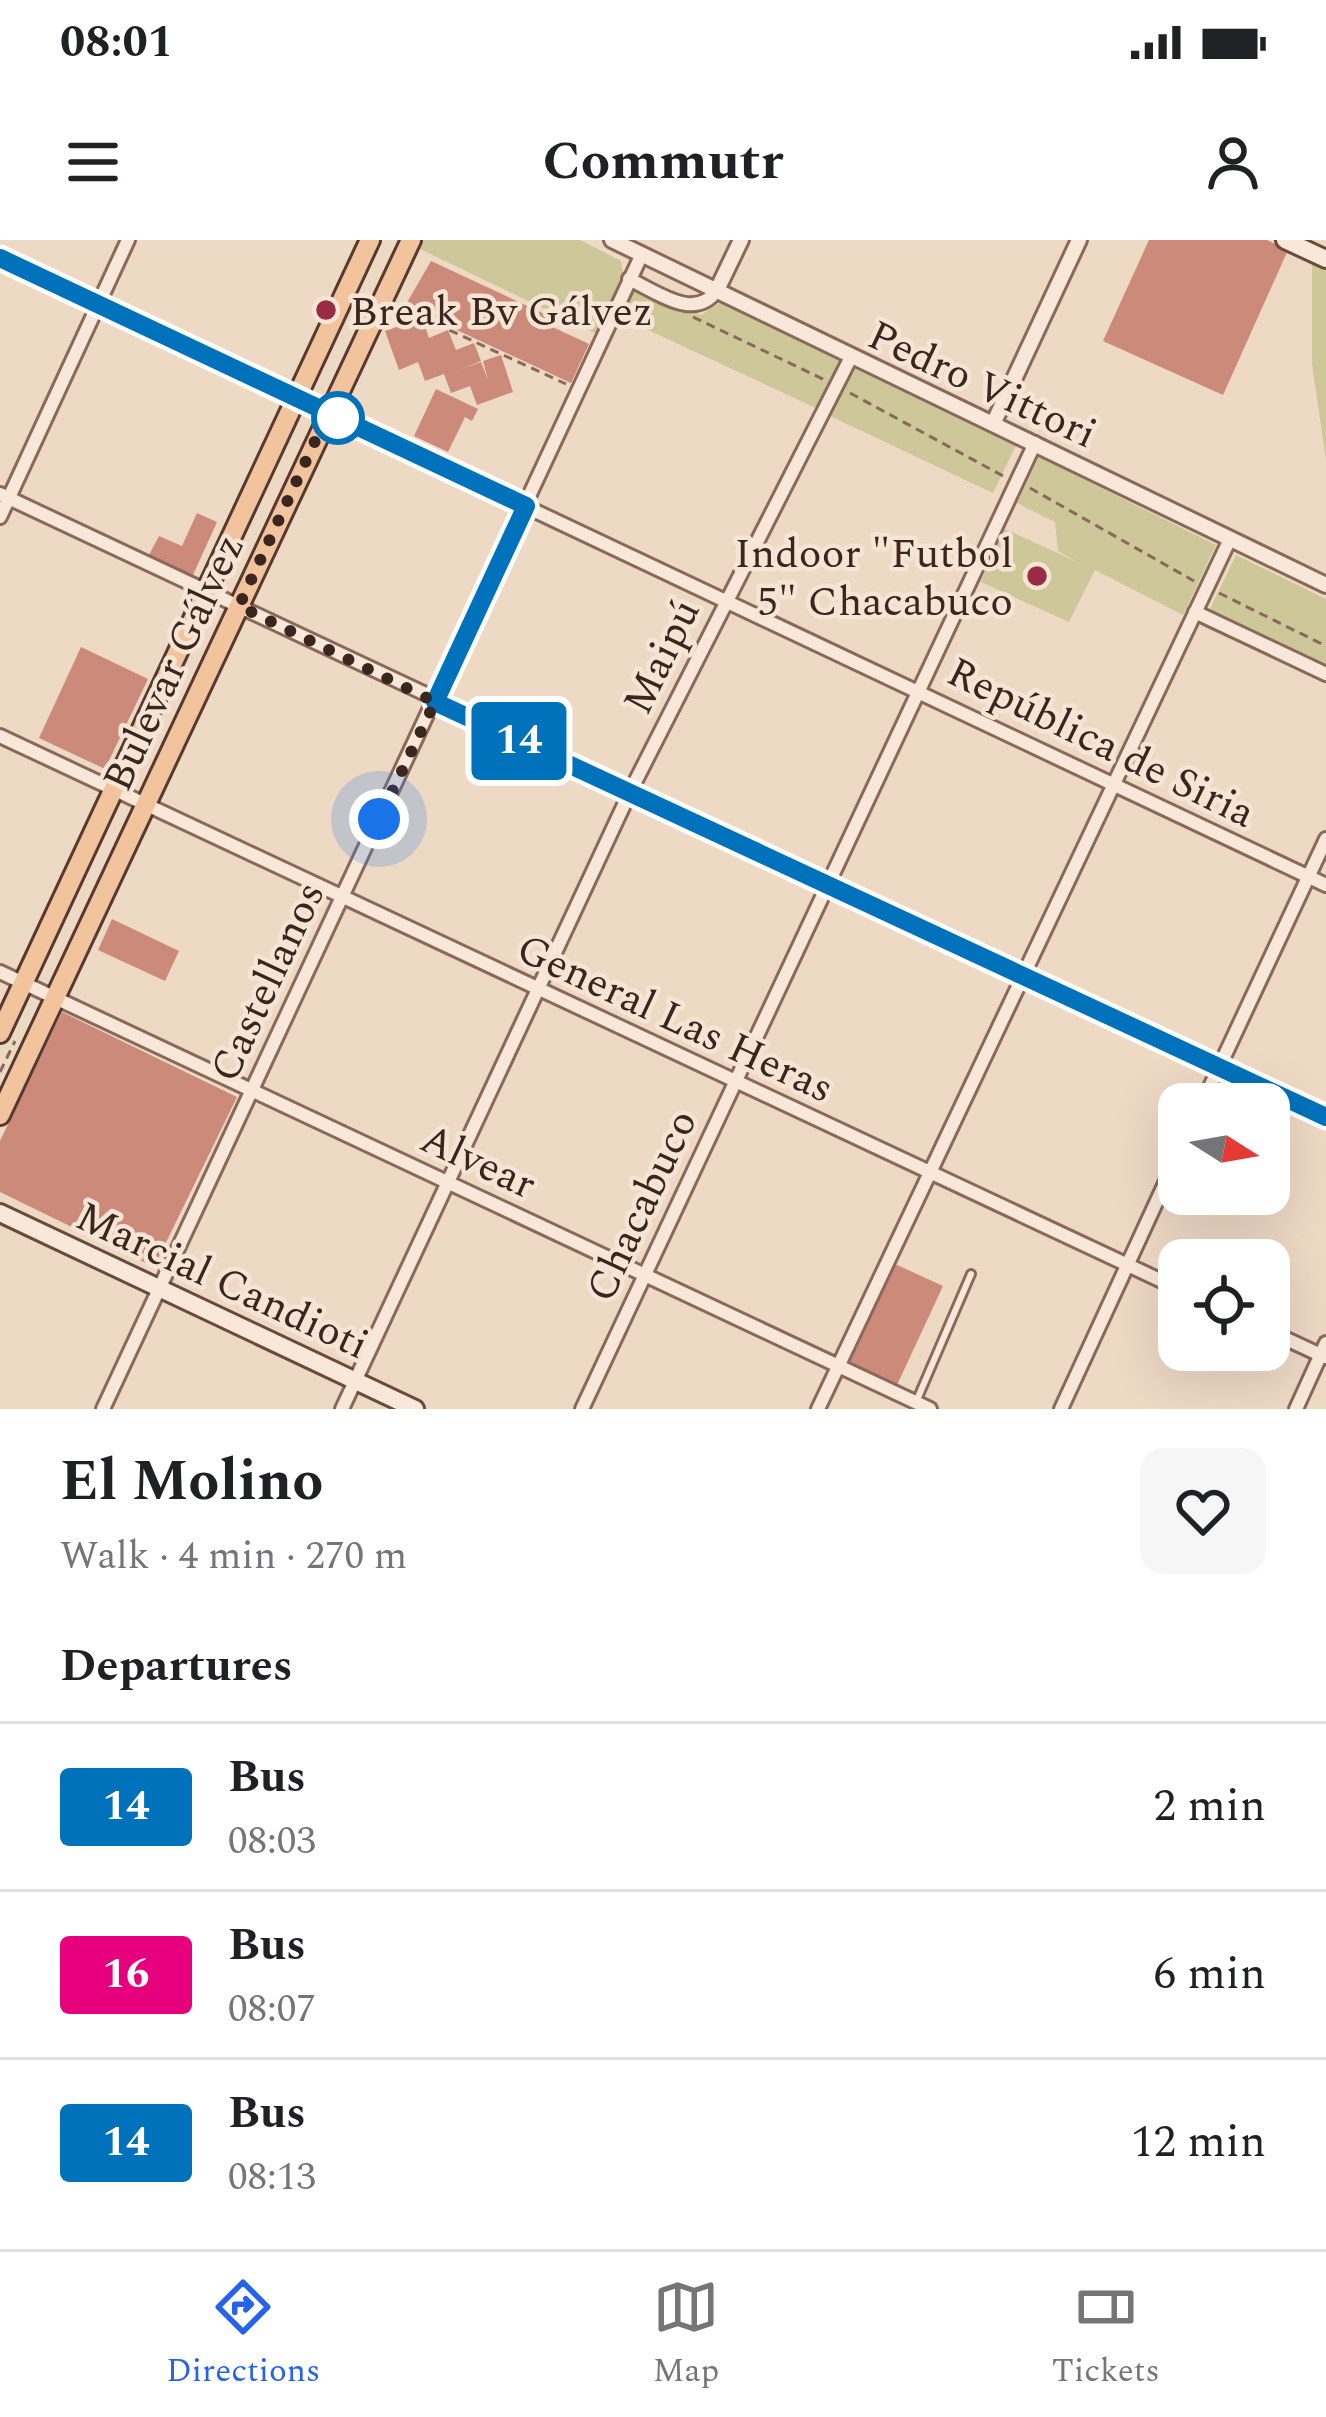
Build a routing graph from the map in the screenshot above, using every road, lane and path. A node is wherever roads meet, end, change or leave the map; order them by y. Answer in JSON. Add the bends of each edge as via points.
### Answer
{"nodes":[{"id":1,"x":128,"y":240,"type":"edge"},
{"id":2,"x":370,"y":240,"type":"edge"},
{"id":3,"x":411,"y":240,"type":"edge"},
{"id":4,"x":612,"y":240,"type":"edge"},
{"id":5,"x":741,"y":240,"type":"edge"},
{"id":6,"x":1079,"y":240,"type":"edge"},
{"id":7,"x":1285,"y":240,"type":"edge"},
{"id":8,"x":642,"y":254,"type":"junction"},
{"id":9,"x":0,"y":258,"type":"edge"},
{"id":10,"x":1326,"y":259,"type":"edge"},
{"id":11,"x":629,"y":280,"type":"junction"},
{"id":12,"x":717,"y":290,"type":"junction"},
{"id":13,"x":382,"y":299,"type":"junction"},
{"id":14,"x":98,"y":307,"type":"junction"},
{"id":15,"x":690,"y":316,"type":"dead end"},
{"id":16,"x":851,"y":357,"type":"junction"},
{"id":17,"x":837,"y":386,"type":"junction"},
{"id":18,"x":580,"y":390,"type":"junction"},
{"id":19,"x":297,"y":400,"type":"junction"},
{"id":20,"x":328,"y":413,"type":"junction"},
{"id":21,"x":994,"y":422,"type":"junction"},
{"id":22,"x":1035,"y":442,"type":"junction"},
{"id":23,"x":1016,"y":482,"type":"junction"},
{"id":24,"x":4,"y":496,"type":"edge"},
{"id":25,"x":526,"y":506,"type":"junction"},
{"id":26,"x":0,"y":517,"type":"edge"},
{"id":27,"x":1230,"y":539,"type":"junction"},
{"id":28,"x":1326,"y":586,"type":"edge"},
{"id":29,"x":1207,"y":587,"type":"junction"},
{"id":30,"x":208,"y":592,"type":"junction"},
{"id":31,"x":725,"y":599,"type":"junction"},
{"id":32,"x":239,"y":606,"type":"junction"},
{"id":33,"x":1195,"y":612,"type":"junction"},
{"id":34,"x":1326,"y":646,"type":"edge"},
{"id":35,"x":1326,"y":674,"type":"edge"},
{"id":36,"x":918,"y":689,"type":"junction"},
{"id":37,"x":435,"y":702,"type":"junction"},
{"id":38,"x":0,"y":736,"type":"edge"},
{"id":39,"x":1113,"y":780,"type":"junction"},
{"id":40,"x":113,"y":791,"type":"junction"},
{"id":41,"x":630,"y":792,"type":"junction"},
{"id":42,"x":144,"y":804,"type":"junction"},
{"id":43,"x":1326,"y":839,"type":"edge"},
{"id":44,"x":1308,"y":877,"type":"junction"},
{"id":45,"x":1326,"y":884,"type":"edge"},
{"id":46,"x":825,"y":885,"type":"junction"},
{"id":47,"x":342,"y":897,"type":"junction"},
{"id":48,"x":0,"y":972,"type":"edge"},
{"id":49,"x":1020,"y":974,"type":"junction"},
{"id":50,"x":23,"y":982,"type":"junction"},
{"id":51,"x":539,"y":989,"type":"junction"},
{"id":52,"x":55,"y":997,"type":"junction"},
{"id":53,"x":0,"y":1033,"type":"edge"},
{"id":54,"x":1219,"y":1067,"type":"junction"},
{"id":55,"x":734,"y":1081,"type":"junction"},
{"id":56,"x":1212,"y":1083,"type":"edge"},
{"id":57,"x":251,"y":1091,"type":"junction"},
{"id":58,"x":0,"y":1115,"type":"edge"},
{"id":59,"x":1326,"y":1117,"type":"edge"},
{"id":60,"x":928,"y":1172,"type":"junction"},
{"id":61,"x":450,"y":1182,"type":"junction"},
{"id":62,"x":1158,"y":1198,"type":"edge"},
{"id":63,"x":0,"y":1213,"type":"edge"},
{"id":64,"x":1127,"y":1264,"type":"junction"},
{"id":65,"x":644,"y":1274,"type":"junction"},
{"id":66,"x":971,"y":1274,"type":"dead end"},
{"id":67,"x":1158,"y":1279,"type":"edge"},
{"id":68,"x":160,"y":1288,"type":"junction"},
{"id":69,"x":1290,"y":1339,"type":"edge"},
{"id":70,"x":1324,"y":1352,"type":"edge"},
{"id":71,"x":838,"y":1366,"type":"junction"},
{"id":72,"x":355,"y":1381,"type":"junction"},
{"id":73,"x":916,"y":1402,"type":"junction"},
{"id":74,"x":103,"y":1409,"type":"edge"},
{"id":75,"x":342,"y":1409,"type":"edge"},
{"id":76,"x":415,"y":1409,"type":"edge"},
{"id":77,"x":582,"y":1409,"type":"edge"},
{"id":78,"x":818,"y":1409,"type":"edge"},
{"id":79,"x":930,"y":1409,"type":"edge"},
{"id":80,"x":1060,"y":1409,"type":"edge"},
{"id":81,"x":1296,"y":1409,"type":"edge"}],
"edges":[{"from":1,"to":14,"type":"street"},
{"from":2,"to":19,"type":"main road","name":"Bulevar Gálvez"},
{"from":3,"to":13,"type":"main road","name":"Bulevar Gálvez"},
{"from":4,"to":8,"type":"street","name":"Pedro Vittori"},
{"from":5,"to":12,"type":"street"},
{"from":6,"to":21,"type":"street"},
{"from":7,"to":10,"type":"main road"},
{"from":8,"to":11,"type":"street","name":"Castellanos"},
{"from":8,"to":12,"type":"street","name":"Pedro Vittori"},
{"from":9,"to":14,"type":"street","name":"República de Siria"},
{"from":11,"to":12,"type":"street","via":[[691,306]]},
{"from":11,"to":18,"type":"street","name":"Castellanos"},
{"from":12,"to":16,"type":"street","name":"Pedro Vittori"},
{"from":13,"to":18,"type":"path"},
{"from":13,"to":20,"type":"main road","name":"Bulevar Gálvez"},
{"from":14,"to":19,"type":"street","name":"República de Siria"},
{"from":14,"to":24,"type":"street"},
{"from":15,"to":17,"type":"path"},
{"from":16,"to":17,"type":"street","name":"Maipú"},
{"from":16,"to":21,"type":"street","name":"Pedro Vittori"},
{"from":17,"to":23,"type":"path"},
{"from":17,"to":31,"type":"street","name":"Maipú"},
{"from":18,"to":25,"type":"street","name":"Castellanos"},
{"from":19,"to":20,"type":"street","name":"República de Siria"},
{"from":19,"to":30,"type":"main road","name":"Bulevar Gálvez"},
{"from":20,"to":25,"type":"street","name":"República de Siria"},
{"from":20,"to":32,"type":"main road","name":"Bulevar Gálvez"},
{"from":21,"to":22,"type":"street","name":"Pedro Vittori"},
{"from":22,"to":23,"type":"street","name":"Chacabuco"},
{"from":22,"to":27,"type":"street","name":"Pedro Vittori"},
{"from":23,"to":29,"type":"path"},
{"from":23,"to":36,"type":"street","name":"Chacabuco"},
{"from":24,"to":26,"type":"street"},
{"from":24,"to":30,"type":"street"},
{"from":25,"to":31,"type":"street","name":"República de Siria"},
{"from":25,"to":37,"type":"street","name":"Castellanos"},
{"from":27,"to":28,"type":"street","name":"Pedro Vittori"},
{"from":27,"to":29,"type":"street"},
{"from":29,"to":33,"type":"street"},
{"from":29,"to":34,"type":"path"},
{"from":30,"to":32,"type":"street"},
{"from":30,"to":40,"type":"main road","name":"Bulevar Gálvez"},
{"from":31,"to":36,"type":"street","name":"República de Siria"},
{"from":31,"to":41,"type":"street","name":"Maipú"},
{"from":32,"to":37,"type":"street"},
{"from":32,"to":42,"type":"main road","name":"Bulevar Gálvez"},
{"from":33,"to":35,"type":"street"},
{"from":33,"to":39,"type":"street"},
{"from":36,"to":39,"type":"street","name":"República de Siria"},
{"from":36,"to":46,"type":"street","name":"Chacabuco"},
{"from":37,"to":41,"type":"street"},
{"from":37,"to":47,"type":"street","name":"Castellanos"},
{"from":38,"to":40,"type":"street","name":"General Las Heras"},
{"from":39,"to":44,"type":"street","name":"República de Siria"},
{"from":39,"to":49,"type":"street"},
{"from":40,"to":42,"type":"street","name":"General Las Heras"},
{"from":40,"to":50,"type":"main road","name":"Bulevar Gálvez"},
{"from":41,"to":46,"type":"street"},
{"from":41,"to":51,"type":"street","name":"Maipú"},
{"from":42,"to":47,"type":"street","name":"General Las Heras"},
{"from":42,"to":52,"type":"main road","name":"Bulevar Gálvez"},
{"from":43,"to":44,"type":"street"},
{"from":44,"to":45,"type":"street","name":"República de Siria"},
{"from":44,"to":54,"type":"street"},
{"from":46,"to":49,"type":"street"},
{"from":46,"to":55,"type":"street","name":"Chacabuco"},
{"from":47,"to":51,"type":"street","name":"General Las Heras"},
{"from":47,"to":57,"type":"street","name":"Castellanos"},
{"from":48,"to":50,"type":"street","name":"Alvear"},
{"from":49,"to":54,"type":"street"},
{"from":49,"to":60,"type":"street"},
{"from":50,"to":52,"type":"street","name":"Alvear"},
{"from":50,"to":53,"type":"main road","name":"Bulevar Gálvez"},
{"from":51,"to":55,"type":"street","name":"General Las Heras"},
{"from":51,"to":61,"type":"street","name":"Maipú"},
{"from":52,"to":57,"type":"street","name":"Alvear"},
{"from":52,"to":58,"type":"main road","name":"Bulevar Gálvez"},
{"from":54,"to":56,"type":"street"},
{"from":54,"to":59,"type":"street"},
{"from":55,"to":60,"type":"street","name":"General Las Heras"},
{"from":55,"to":65,"type":"street","name":"Chacabuco"},
{"from":57,"to":61,"type":"street","name":"Alvear"},
{"from":57,"to":68,"type":"street","name":"Castellanos"},
{"from":60,"to":64,"type":"street","name":"General Las Heras"},
{"from":60,"to":71,"type":"street"},
{"from":61,"to":65,"type":"street","name":"Alvear"},
{"from":61,"to":72,"type":"street","name":"Maipú"},
{"from":62,"to":64,"type":"street"},
{"from":63,"to":68,"type":"main road","name":"Marcial Candioti"},
{"from":64,"to":67,"type":"street","name":"General Las Heras"},
{"from":64,"to":80,"type":"street"},
{"from":65,"to":71,"type":"street","name":"Alvear"},
{"from":65,"to":77,"type":"street","name":"Chacabuco"},
{"from":66,"to":73,"type":"lane"},
{"from":68,"to":72,"type":"main road","name":"Marcial Candioti"},
{"from":68,"to":74,"type":"street","name":"Castellanos"},
{"from":69,"to":70,"type":"street"},
{"from":70,"to":81,"type":"street"},
{"from":71,"to":73,"type":"street","name":"Alvear"},
{"from":71,"to":78,"type":"street"},
{"from":72,"to":75,"type":"street","name":"Maipú"},
{"from":72,"to":76,"type":"main road","name":"Marcial Candioti"},
{"from":73,"to":79,"type":"street","name":"Alvear"}]}
